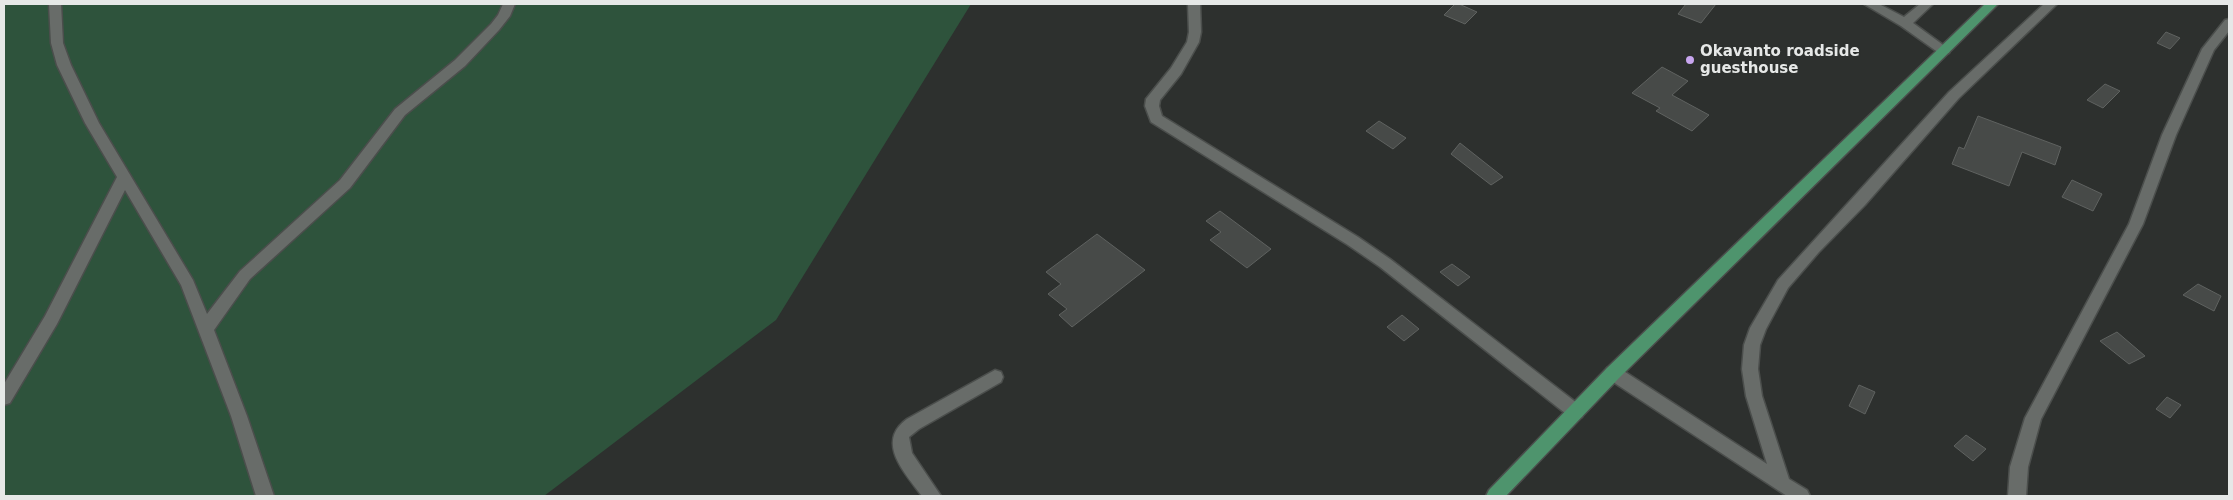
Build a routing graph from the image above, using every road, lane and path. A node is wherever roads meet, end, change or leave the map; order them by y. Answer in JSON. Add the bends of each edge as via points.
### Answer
{"nodes":[{"id":1,"x":55,"y":4,"type":"edge"},
{"id":2,"x":509,"y":4,"type":"edge"},
{"id":3,"x":1194,"y":4,"type":"edge"},
{"id":4,"x":1870,"y":4,"type":"edge"},
{"id":5,"x":1926,"y":4,"type":"edge"},
{"id":6,"x":1992,"y":4,"type":"edge"},
{"id":7,"x":2051,"y":4,"type":"edge"},
{"id":8,"x":1905,"y":23,"type":"junction"},
{"id":9,"x":2229,"y":23,"type":"edge"},
{"id":10,"x":1944,"y":50,"type":"junction"},
{"id":11,"x":124,"y":177,"type":"junction"},
{"id":12,"x":205,"y":329,"type":"junction"},
{"id":13,"x":1613,"y":374,"type":"junction"},
{"id":14,"x":996,"y":377,"type":"dead end"},
{"id":15,"x":4,"y":398,"type":"edge"},
{"id":16,"x":1576,"y":412,"type":"junction"},
{"id":17,"x":1782,"y":484,"type":"junction"},
{"id":18,"x":265,"y":496,"type":"edge"},
{"id":19,"x":932,"y":496,"type":"edge"},
{"id":20,"x":1495,"y":496,"type":"edge"},
{"id":21,"x":1801,"y":496,"type":"edge"},
{"id":22,"x":2017,"y":496,"type":"edge"}],
"edges":[{"from":1,"to":11,"type":"street","via":[[57,43],[64,64],[92,123]]},
{"from":2,"to":12,"type":"street","via":[[504,16],[460,64],[400,112],[345,184],[245,275]]},
{"from":3,"to":16,"type":"street","via":[[1193,42],[1176,71],[1153,99],[1156,119],[1353,241]]},
{"from":4,"to":8,"type":"street"},
{"from":5,"to":8,"type":"street"},
{"from":6,"to":10,"type":"main road"},
{"from":7,"to":17,"type":"street","via":[[1954,96],[1814,248],[1783,284],[1758,328],[1752,345],[1750,369],[1754,396]]},
{"from":8,"to":10,"type":"street"},
{"from":9,"to":22,"type":"street","via":[[2208,49],[2169,135],[2132,232],[2034,418],[2019,467]]},
{"from":10,"to":13,"type":"main road"},
{"from":11,"to":12,"type":"street","via":[[188,284]]},
{"from":11,"to":15,"type":"street","via":[[51,320]]},
{"from":12,"to":18,"type":"street","via":[[239,416]]},
{"from":13,"to":16,"type":"main road"},
{"from":13,"to":17,"type":"street"},
{"from":14,"to":19,"type":"street","via":[[912,424],[902,434],[900,442],[904,456]]},
{"from":16,"to":20,"type":"main road"},
{"from":17,"to":21,"type":"street"}]}
